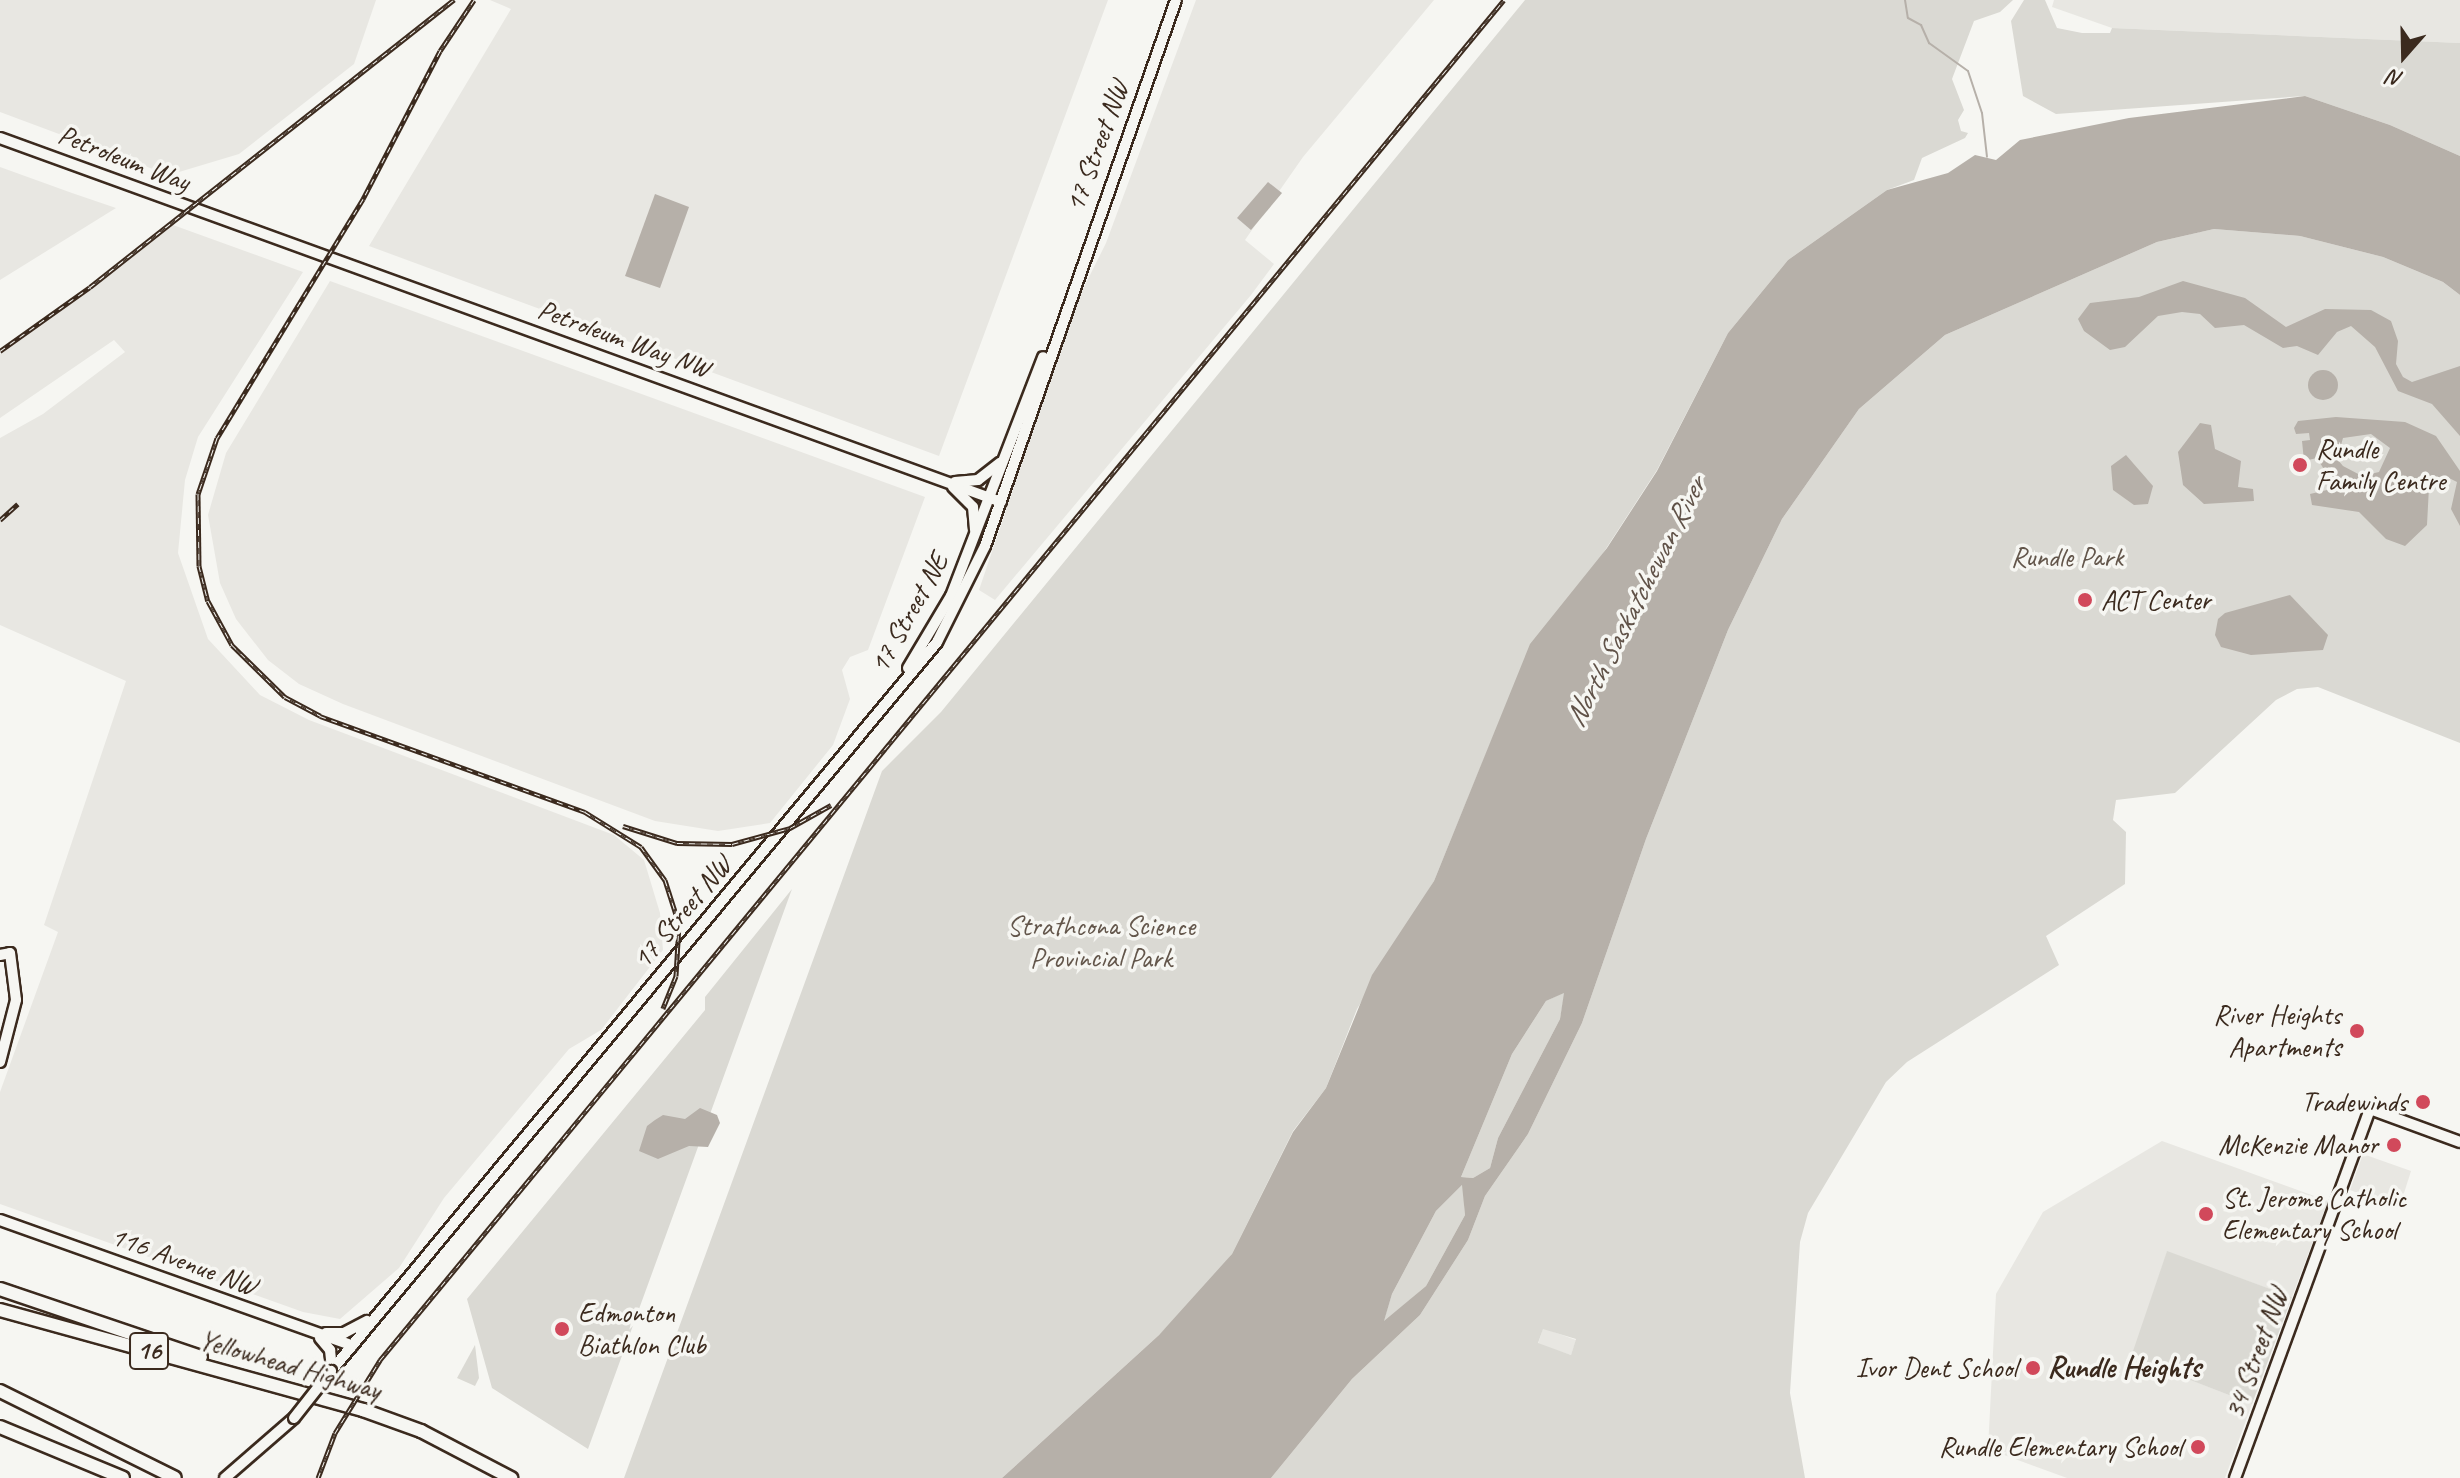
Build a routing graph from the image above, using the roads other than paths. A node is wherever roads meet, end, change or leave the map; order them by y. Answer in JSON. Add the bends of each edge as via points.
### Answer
{"nodes":[{"id":1,"x":1176,"y":0,"type":"edge"},
{"id":2,"x":0,"y":138,"type":"edge"},
{"id":3,"x":231,"y":224,"type":"joint"},
{"id":4,"x":1064,"y":308,"type":"junction"},
{"id":5,"x":1005,"y":459,"type":"junction"},
{"id":6,"x":949,"y":482,"type":"junction"},
{"id":7,"x":996,"y":500,"type":"junction"},
{"id":8,"x":975,"y":541,"type":"junction"},
{"id":9,"x":883,"y":707,"type":"junction"},
{"id":10,"x":5,"y":954,"type":"edge"},
{"id":11,"x":0,"y":1062,"type":"edge"},
{"id":12,"x":2460,"y":1142,"type":"edge"},
{"id":13,"x":0,"y":1220,"type":"edge"},
{"id":14,"x":0,"y":1282,"type":"edge"},
{"id":15,"x":0,"y":1289,"type":"edge"},
{"id":16,"x":38,"y":1302,"type":"junction"},
{"id":17,"x":0,"y":1310,"type":"edge"},
{"id":18,"x":377,"y":1315,"type":"junction"},
{"id":19,"x":304,"y":1330,"type":"junction"},
{"id":20,"x":352,"y":1345,"type":"junction"},
{"id":21,"x":331,"y":1371,"type":"junction"},
{"id":22,"x":0,"y":1391,"type":"edge"},
{"id":23,"x":298,"y":1392,"type":"junction"},
{"id":24,"x":0,"y":1399,"type":"edge"},
{"id":25,"x":0,"y":1427,"type":"edge"},
{"id":26,"x":81,"y":1431,"type":"junction"},
{"id":27,"x":123,"y":1478,"type":"edge"},
{"id":28,"x":175,"y":1478,"type":"edge"},
{"id":29,"x":225,"y":1478,"type":"edge"},
{"id":30,"x":511,"y":1478,"type":"edge"},
{"id":31,"x":2235,"y":1478,"type":"edge"}],
"edges":[{"from":1,"to":4,"type":"main road","name":"17 Street NW"},
{"from":2,"to":3,"type":"main road","name":"Petroleum Way"},
{"from":3,"to":6,"type":"main road","name":"Petroleum Way NW"},
{"from":4,"to":5,"type":"main road","name":"17 Street NW"},
{"from":4,"to":7,"type":"main road","name":"17 Street NW"},
{"from":5,"to":6,"type":"main road","via":[[978,480]]},
{"from":5,"to":7,"type":"main road"},
{"from":6,"to":7,"type":"main road","name":"Petroleum Way NW"},
{"from":6,"to":8,"type":"main road","via":[[973,507]]},
{"from":7,"to":8,"type":"main road","name":"17 Street NW"},
{"from":7,"to":9,"type":"main road","name":"17 Street NW","via":[[943,631]]},
{"from":8,"to":9,"type":"main road","name":"17 Street NE","via":[[928,637]]},
{"from":9,"to":18,"type":"main road","name":"17 Street NW"},
{"from":10,"to":11,"type":"main road","via":[[16,1012]]},
{"from":12,"to":31,"type":"main road","name":"34 Street NW","via":[[2370,1109]]},
{"from":13,"to":19,"type":"main road","name":"116 Avenue NW"},
{"from":14,"to":16,"type":"highway"},
{"from":15,"to":16,"type":"highway"},
{"from":16,"to":23,"type":"highway"},
{"from":17,"to":23,"type":"highway","name":"Yellowhead Highway","number":"16"},
{"from":18,"to":19,"type":"main road","via":[[344,1333]]},
{"from":18,"to":20,"type":"main road","name":"17 Street NW"},
{"from":19,"to":20,"type":"main road","name":"116 Avenue NW"},
{"from":19,"to":21,"type":"main road","via":[[325,1340]]},
{"from":20,"to":21,"type":"main road","name":"17 Street NW"},
{"from":21,"to":29,"type":"main road","name":"17 Street NW","bridge":true,"via":[[294,1418]]},
{"from":22,"to":26,"type":"highway"},
{"from":23,"to":30,"type":"highway","name":"Yellowhead Highway","number":"16","via":[[421,1431]]},
{"from":24,"to":26,"type":"highway"},
{"from":25,"to":27,"type":"highway"},
{"from":26,"to":28,"type":"highway"}]}
